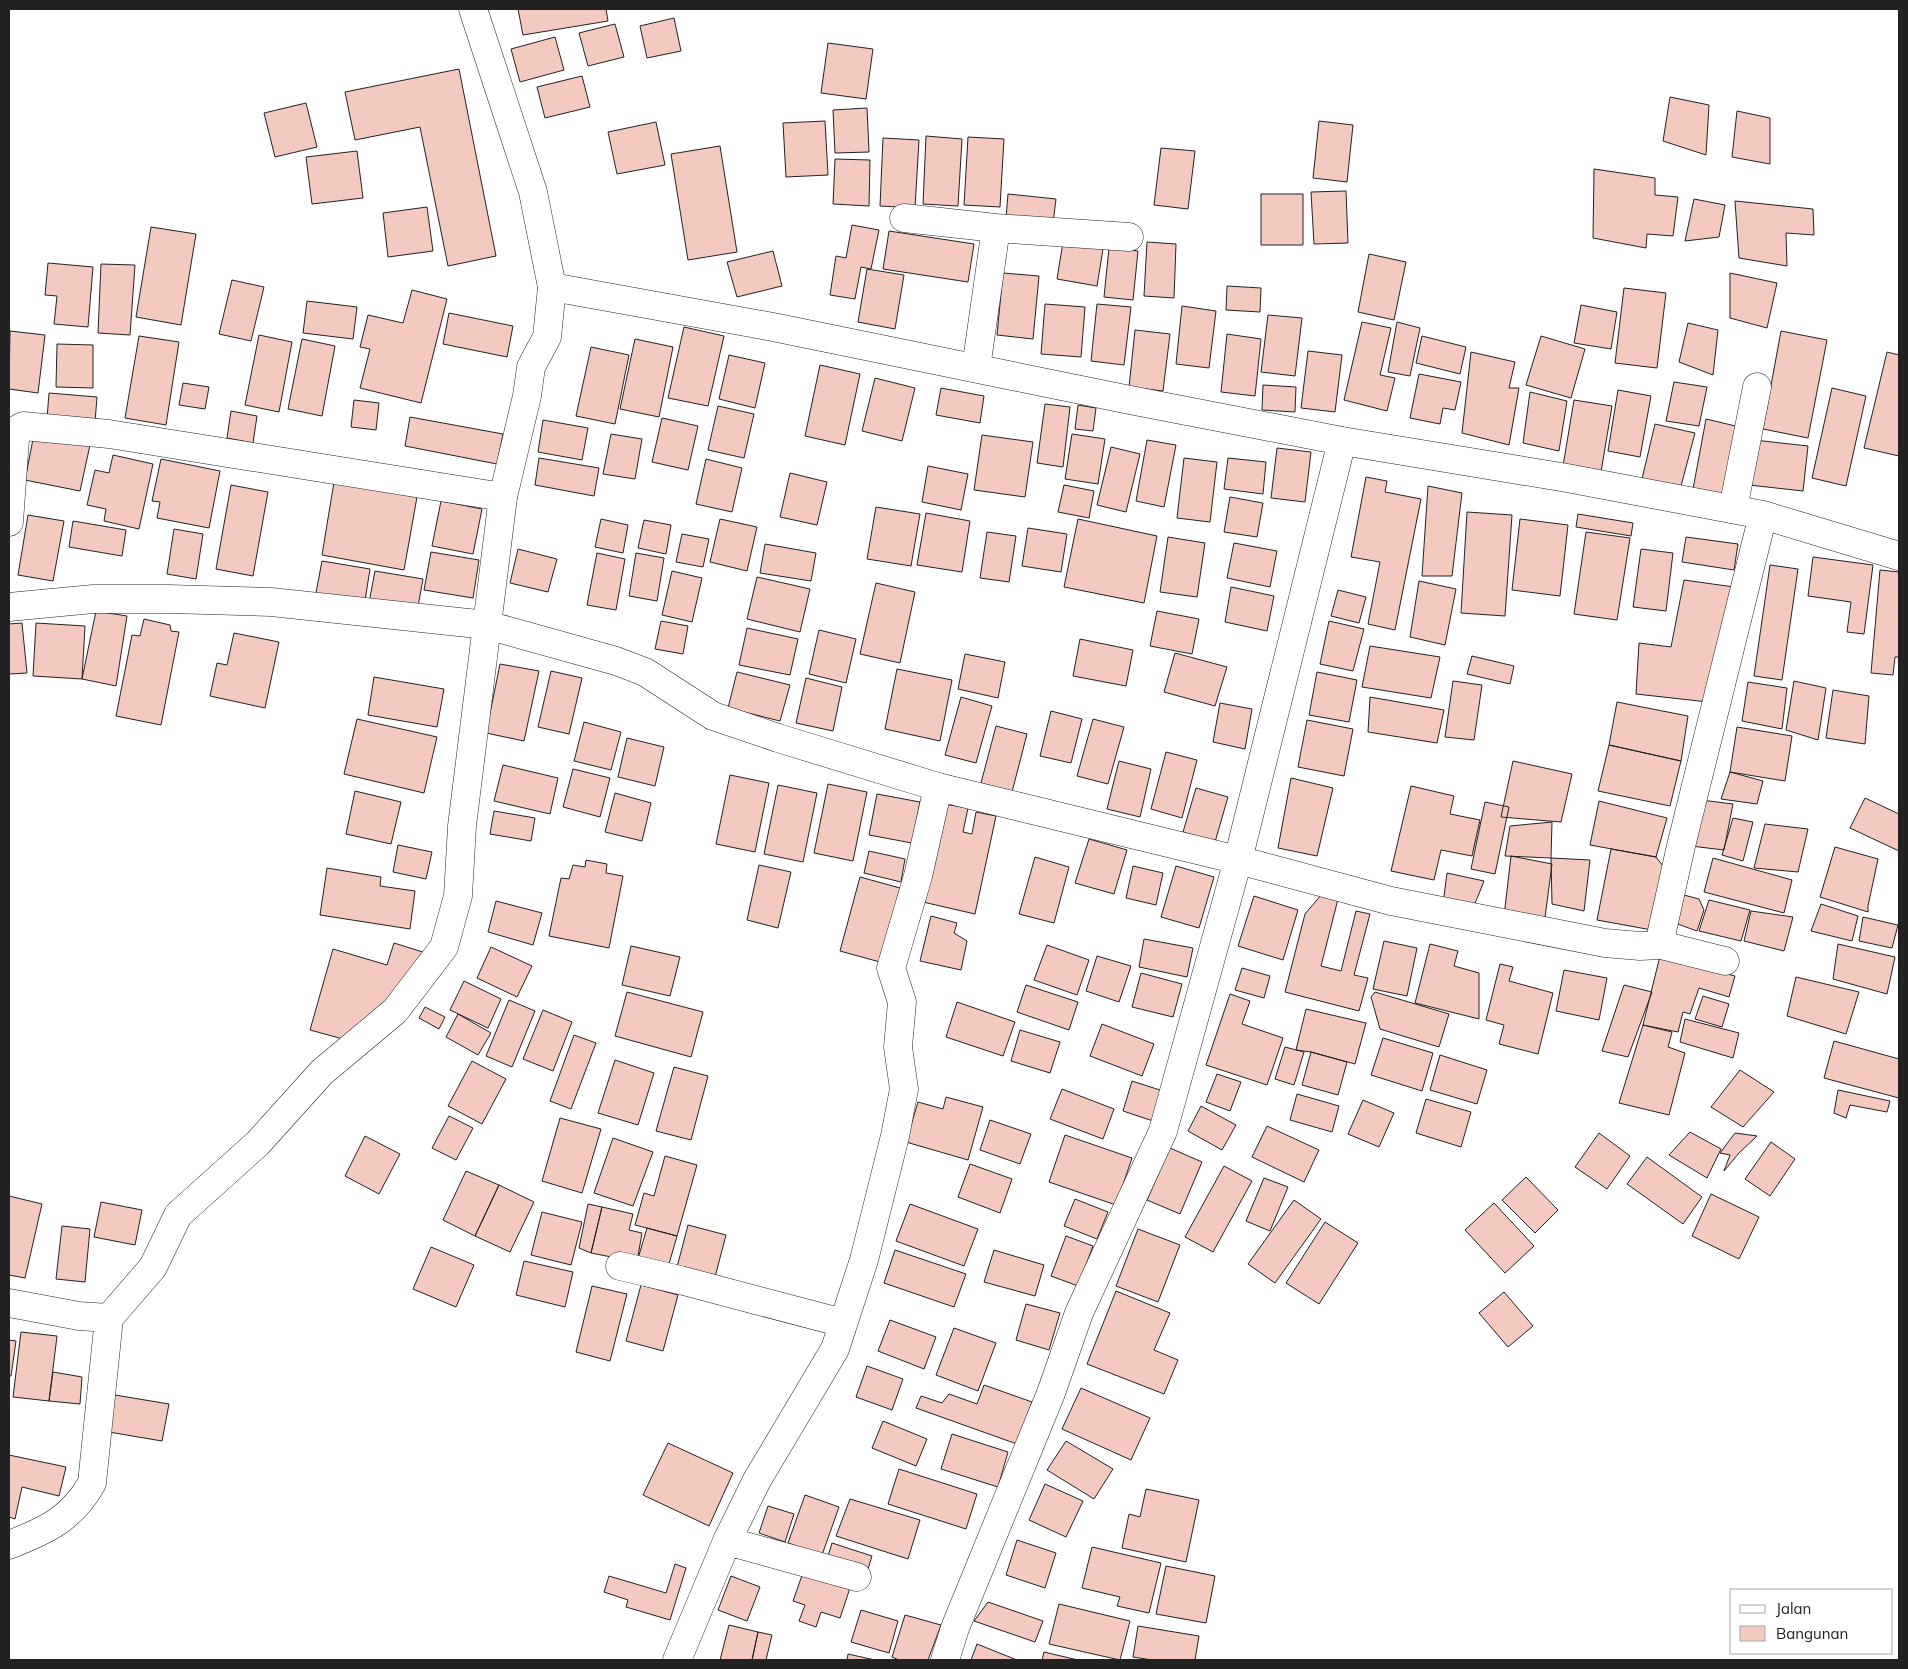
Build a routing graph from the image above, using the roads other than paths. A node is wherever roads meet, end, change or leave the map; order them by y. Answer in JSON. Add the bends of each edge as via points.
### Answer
{"nodes":[{"id":1,"x":473,"y":9,"type":"edge"},
{"id":2,"x":904,"y":218,"type":"dead end"},
{"id":3,"x":996,"y":228,"type":"junction"},
{"id":4,"x":1129,"y":236,"type":"dead end"},
{"id":5,"x":552,"y":287,"type":"junction"},
{"id":6,"x":976,"y":368,"type":"junction"},
{"id":7,"x":1756,"y":387,"type":"dead end"},
{"id":8,"x":1342,"y":441,"type":"junction"},
{"id":9,"x":503,"y":497,"type":"junction"},
{"id":10,"x":1733,"y":510,"type":"junction"},
{"id":11,"x":1763,"y":515,"type":"junction"},
{"id":12,"x":9,"y":522,"type":"edge"},
{"id":13,"x":1899,"y":556,"type":"edge"},
{"id":14,"x":9,"y":607,"type":"edge"},
{"id":15,"x":487,"y":625,"type":"junction"},
{"id":16,"x":938,"y":787,"type":"junction"},
{"id":17,"x":1238,"y":860,"type":"junction"},
{"id":18,"x":1661,"y":945,"type":"junction"},
{"id":19,"x":1725,"y":961,"type":"dead end"},
{"id":20,"x":620,"y":1266,"type":"dead end"},
{"id":21,"x":9,"y":1303,"type":"edge"},
{"id":22,"x":109,"y":1318,"type":"junction"},
{"id":23,"x":843,"y":1323,"type":"junction"},
{"id":24,"x":726,"y":1541,"type":"junction"},
{"id":25,"x":9,"y":1545,"type":"edge"},
{"id":26,"x":858,"y":1577,"type":"dead end"},
{"id":27,"x":677,"y":1660,"type":"edge"},
{"id":28,"x":945,"y":1660,"type":"edge"}],
"edges":[{"from":1,"to":5,"type":"street","via":[[532,192]]},
{"from":2,"to":3,"type":"street"},
{"from":3,"to":4,"type":"street"},
{"from":3,"to":6,"type":"street"},
{"from":5,"to":6,"type":"street"},
{"from":5,"to":9,"type":"street","via":[[547,337],[531,367]]},
{"from":6,"to":8,"type":"street"},
{"from":7,"to":10,"type":"street"},
{"from":8,"to":10,"type":"street","via":[[1568,478]]},
{"from":8,"to":17,"type":"street"},
{"from":9,"to":12,"type":"street","via":[[109,434],[23,426],[18,429],[15,439]]},
{"from":9,"to":15,"type":"street"},
{"from":10,"to":11,"type":"street"},
{"from":11,"to":13,"type":"street"},
{"from":11,"to":18,"type":"street","via":[[1683,837]]},
{"from":14,"to":15,"type":"street","via":[[93,599],[271,602]]},
{"from":15,"to":16,"type":"street","via":[[645,672],[713,716],[742,727]]},
{"from":15,"to":22,"type":"street","via":[[462,826],[458,896],[444,947],[395,1011],[322,1072],[258,1143],[178,1215],[153,1267]]},
{"from":16,"to":17,"type":"street"},
{"from":16,"to":23,"type":"street","via":[[918,876],[891,968],[902,1002],[898,1047],[904,1089],[866,1251]]},
{"from":17,"to":18,"type":"street","via":[[1401,903],[1605,943]]},
{"from":17,"to":28,"type":"street","via":[[1163,1131],[1079,1313],[1051,1393],[955,1628]]},
{"from":18,"to":19,"type":"street"},
{"from":20,"to":23,"type":"street"},
{"from":21,"to":22,"type":"street"},
{"from":22,"to":25,"type":"street","via":[[92,1483],[84,1498],[65,1516],[43,1532]]},
{"from":23,"to":24,"type":"street","via":[[835,1349]]},
{"from":24,"to":26,"type":"street"},
{"from":24,"to":27,"type":"street"}]}
